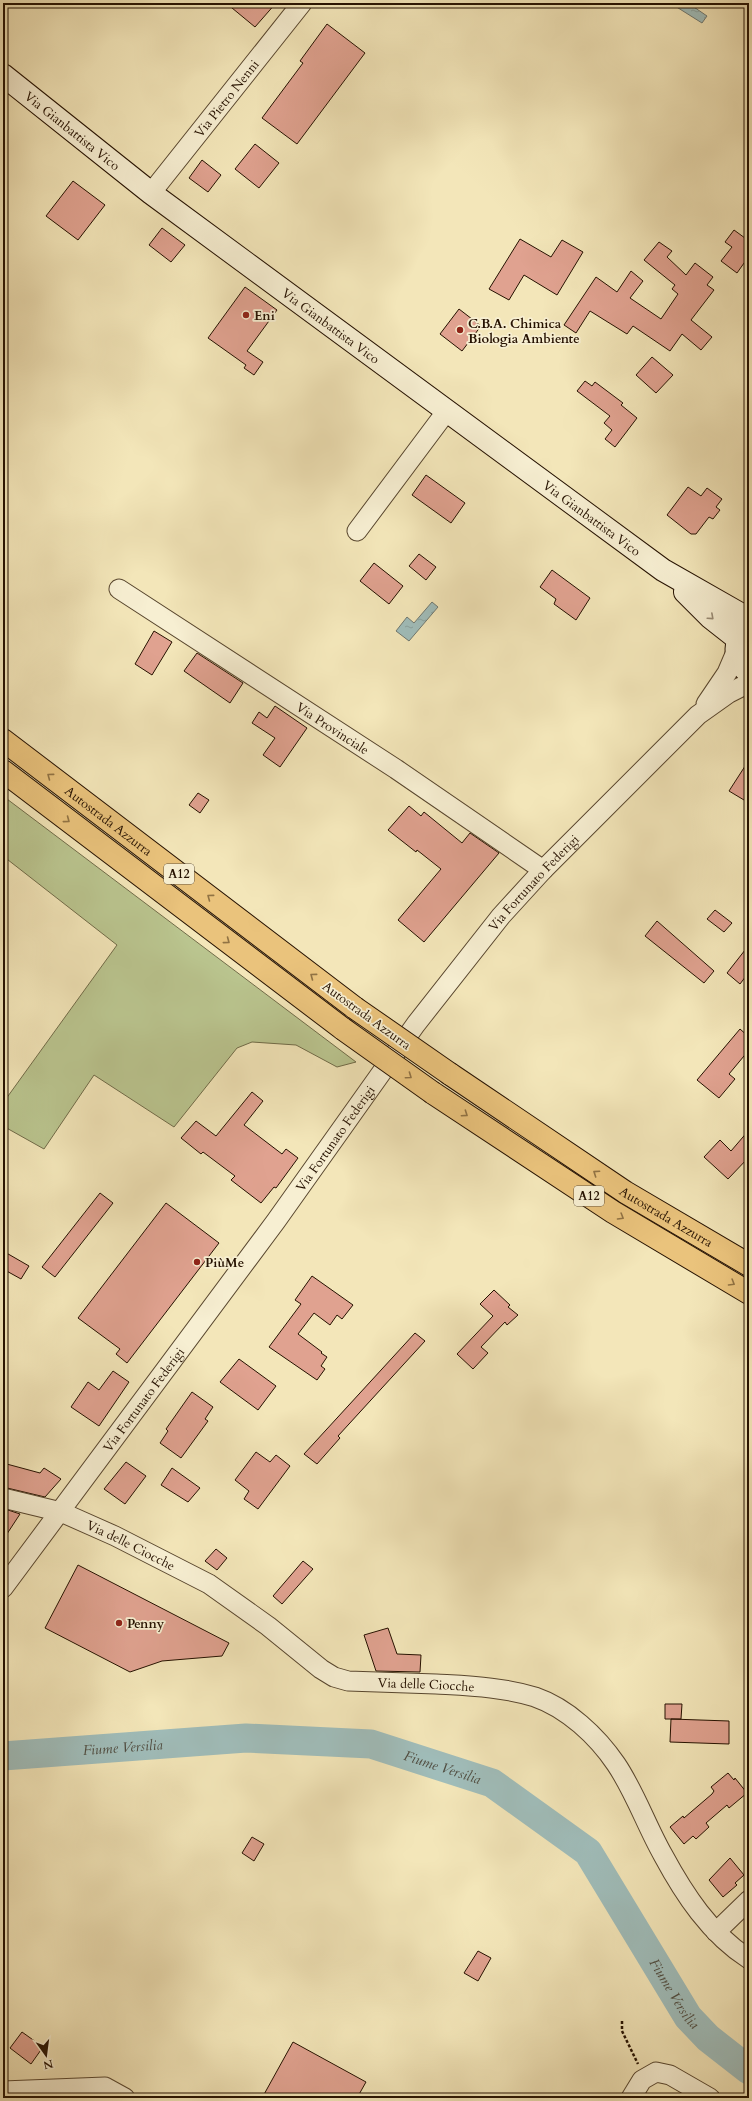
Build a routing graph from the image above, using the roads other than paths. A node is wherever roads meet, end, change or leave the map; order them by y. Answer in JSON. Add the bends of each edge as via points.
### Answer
{"nodes":[{"id":1,"x":302,"y":3,"type":"edge"},
{"id":2,"x":3,"y":75,"type":"edge"},
{"id":3,"x":151,"y":193,"type":"junction"},
{"id":4,"x":446,"y":412,"type":"junction"},
{"id":5,"x":357,"y":531,"type":"dead end"},
{"id":6,"x":663,"y":570,"type":"junction"},
{"id":7,"x":119,"y":589,"type":"dead end"},
{"id":8,"x":749,"y":619,"type":"edge"},
{"id":9,"x":741,"y":639,"type":"edge"},
{"id":10,"x":749,"y":673,"type":"edge"},
{"id":11,"x":749,"y":682,"type":"edge"},
{"id":12,"x":698,"y":715,"type":"junction"},
{"id":13,"x":3,"y":740,"type":"edge"},
{"id":14,"x":3,"y":771,"type":"edge"},
{"id":15,"x":543,"y":870,"type":"junction"},
{"id":16,"x":749,"y":1265,"type":"edge"},
{"id":17,"x":749,"y":1293,"type":"edge"},
{"id":18,"x":3,"y":1498,"type":"edge"},
{"id":19,"x":61,"y":1512,"type":"junction"},
{"id":20,"x":3,"y":1588,"type":"edge"},
{"id":21,"x":749,"y":1900,"type":"edge"},
{"id":22,"x":716,"y":1932,"type":"junction"},
{"id":23,"x":749,"y":1959,"type":"edge"},
{"id":24,"x":3,"y":2091,"type":"edge"},
{"id":25,"x":32,"y":2094,"type":"edge"},
{"id":26,"x":125,"y":2098,"type":"edge"},
{"id":27,"x":630,"y":2098,"type":"edge"},
{"id":28,"x":710,"y":2098,"type":"edge"}],
"edges":[{"from":1,"to":3,"type":"street","name":"Via Pietro Nenni"},
{"from":2,"to":3,"type":"main road","name":"Via Gianbattista Vico"},
{"from":3,"to":4,"type":"main road","name":"Via Gianbattista Vico"},
{"from":4,"to":5,"type":"street"},
{"from":4,"to":6,"type":"main road","name":"Via Gianbattista Vico"},
{"from":6,"to":8,"type":"main road","name":"Via Gianbattista Vico"},
{"from":6,"to":9,"type":"main road","name":"Via Gianbattista Vico","one_way":true,"via":[[710,617]]},
{"from":7,"to":15,"type":"street","name":"Via Provinciale","via":[[396,769]]},
{"from":9,"to":10,"type":"main road","via":[[740,664]]},
{"from":9,"to":12,"type":"street","name":"Via Fortunato Federigi","via":[[726,673]]},
{"from":11,"to":12,"type":"street","name":"Via Fortunato Federigi"},
{"from":12,"to":15,"type":"street","name":"Via Fortunato Federigi"},
{"from":16,"to":13,"type":"highway","name":"Autostrada Azzurra","number":"A12","one_way":true,"bridge":true,"via":[[625,1192],[355,1008]]},
{"from":14,"to":17,"type":"highway","name":"Autostrada Azzurra","number":"A12","one_way":true,"bridge":true,"via":[[343,1029],[433,1093],[613,1212]]},
{"from":15,"to":19,"type":"street","name":"Via Fortunato Federigi","via":[[501,916],[416,1024],[276,1221]]},
{"from":18,"to":19,"type":"street","name":"Via delle Ciocche"},
{"from":19,"to":20,"type":"street","name":"Via Fortunato Federigi"},
{"from":19,"to":22,"type":"street","name":"Via delle Ciocche","via":[[210,1584],[334,1677],[348,1681],[474,1686],[506,1690],[536,1697],[563,1710],[582,1726],[615,1764],[679,1884]]},
{"from":21,"to":22,"type":"street"},
{"from":22,"to":23,"type":"street","name":"Via delle Ciocche"},
{"from":24,"to":25,"type":"street"},
{"from":25,"to":26,"type":"street","via":[[105,2087]]},
{"from":27,"to":28,"type":"street","via":[[642,2080],[656,2072],[670,2075]]}]}
